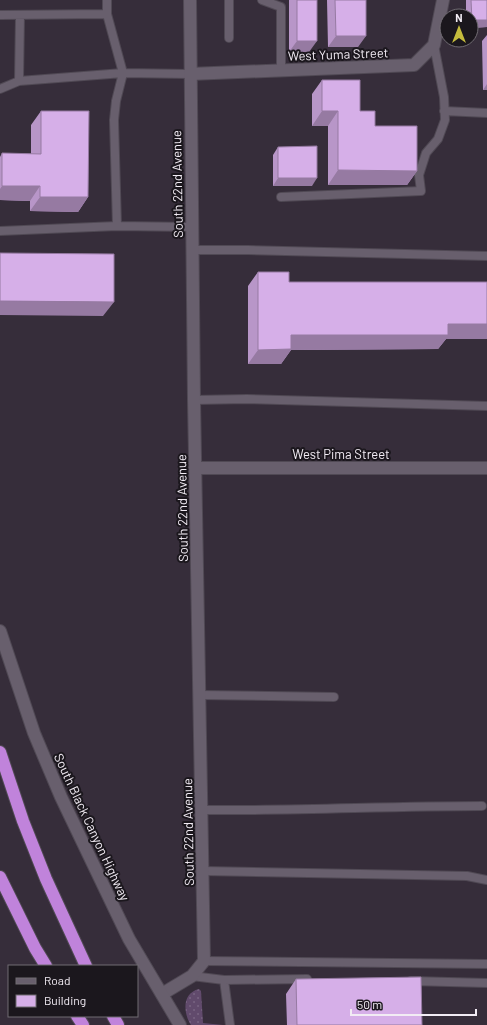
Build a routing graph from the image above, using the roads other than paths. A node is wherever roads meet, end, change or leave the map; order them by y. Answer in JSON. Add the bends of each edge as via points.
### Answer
{"nodes":[{"id":1,"x":107,"y":0,"type":"edge"},
{"id":2,"x":190,"y":0,"type":"edge"},
{"id":3,"x":229,"y":0,"type":"edge"},
{"id":4,"x":262,"y":0,"type":"edge"},
{"id":5,"x":443,"y":0,"type":"edge"},
{"id":6,"x":107,"y":14,"type":"junction"},
{"id":7,"x":0,"y":15,"type":"edge"},
{"id":8,"x":20,"y":15,"type":"junction"},
{"id":9,"x":229,"y":38,"type":"dead end"},
{"id":10,"x":434,"y":45,"type":"junction"},
{"id":11,"x":281,"y":70,"type":"junction"},
{"id":12,"x":123,"y":73,"type":"junction"},
{"id":13,"x":190,"y":74,"type":"junction"},
{"id":14,"x":19,"y":81,"type":"junction"},
{"id":15,"x":0,"y":89,"type":"edge"},
{"id":16,"x":444,"y":111,"type":"junction"},
{"id":17,"x":487,"y":113,"type":"edge"},
{"id":18,"x":281,"y":197,"type":"dead end"},
{"id":19,"x":117,"y":226,"type":"junction"},
{"id":20,"x":192,"y":227,"type":"junction"},
{"id":21,"x":0,"y":231,"type":"edge"},
{"id":22,"x":192,"y":250,"type":"junction"},
{"id":23,"x":487,"y":256,"type":"edge"},
{"id":24,"x":194,"y":400,"type":"junction"},
{"id":25,"x":487,"y":406,"type":"edge"},
{"id":26,"x":195,"y":468,"type":"junction"},
{"id":27,"x":487,"y":468,"type":"edge"},
{"id":28,"x":0,"y":631,"type":"edge"},
{"id":29,"x":200,"y":695,"type":"junction"},
{"id":30,"x":334,"y":697,"type":"dead end"},
{"id":31,"x":0,"y":752,"type":"edge"},
{"id":32,"x":482,"y":806,"type":"dead end"},
{"id":33,"x":202,"y":810,"type":"junction"},
{"id":34,"x":203,"y":871,"type":"junction"},
{"id":35,"x":0,"y":877,"type":"edge"},
{"id":36,"x":487,"y":880,"type":"edge"},
{"id":37,"x":204,"y":961,"type":"junction"},
{"id":38,"x":487,"y":964,"type":"edge"},
{"id":39,"x":45,"y":965,"type":"edge"},
{"id":40,"x":86,"y":965,"type":"edge"},
{"id":41,"x":192,"y":976,"type":"junction"},
{"id":42,"x":314,"y":979,"type":"edge"},
{"id":43,"x":224,"y":980,"type":"junction"},
{"id":44,"x":404,"y":980,"type":"edge"},
{"id":45,"x":487,"y":983,"type":"edge"},
{"id":46,"x":162,"y":994,"type":"junction"},
{"id":47,"x":180,"y":1025,"type":"edge"},
{"id":48,"x":230,"y":1025,"type":"edge"}],
"edges":[{"from":1,"to":6,"type":"lane"},
{"from":2,"to":13,"type":"street","name":"South 22nd Avenue"},
{"from":3,"to":9,"type":"lane"},
{"from":4,"to":11,"type":"lane","via":[[281,7]]},
{"from":5,"to":10,"type":"street"},
{"from":6,"to":8,"type":"lane"},
{"from":6,"to":12,"type":"lane"},
{"from":7,"to":8,"type":"lane"},
{"from":8,"to":14,"type":"lane"},
{"from":10,"to":11,"type":"street","name":"West Yuma Street","via":[[414,65]]},
{"from":10,"to":16,"type":"lane","via":[[444,96]]},
{"from":11,"to":13,"type":"street","name":"West Yuma Street"},
{"from":12,"to":13,"type":"lane"},
{"from":12,"to":14,"type":"lane"},
{"from":12,"to":19,"type":"lane","via":[[114,120]]},
{"from":13,"to":20,"type":"street","name":"South 22nd Avenue"},
{"from":14,"to":15,"type":"lane"},
{"from":16,"to":17,"type":"lane"},
{"from":16,"to":18,"type":"lane","via":[[445,120],[438,138],[426,153],[419,175],[421,191]]},
{"from":19,"to":20,"type":"lane"},
{"from":19,"to":21,"type":"lane"},
{"from":20,"to":22,"type":"street","name":"South 22nd Avenue"},
{"from":22,"to":23,"type":"lane"},
{"from":22,"to":24,"type":"street","name":"South 22nd Avenue"},
{"from":24,"to":25,"type":"lane","via":[[247,399]]},
{"from":24,"to":26,"type":"street","name":"South 22nd Avenue"},
{"from":26,"to":27,"type":"street","name":"West Pima Street"},
{"from":26,"to":29,"type":"street","name":"South 22nd Avenue"},
{"from":28,"to":46,"type":"street","name":"South Black Canyon Highway","via":[[34,733],[61,797],[129,939]]},
{"from":29,"to":30,"type":"lane"},
{"from":29,"to":33,"type":"street","name":"South 22nd Avenue"},
{"from":31,"to":40,"type":"highway","via":[[46,879]]},
{"from":32,"to":33,"type":"lane"},
{"from":33,"to":34,"type":"street","name":"South 22nd Avenue"},
{"from":34,"to":36,"type":"lane","via":[[467,876]]},
{"from":34,"to":37,"type":"street","name":"South 22nd Avenue"},
{"from":35,"to":39,"type":"highway"},
{"from":37,"to":38,"type":"lane"},
{"from":37,"to":41,"type":"street"},
{"from":41,"to":43,"type":"lane"},
{"from":41,"to":46,"type":"street"},
{"from":42,"to":43,"type":"lane"},
{"from":43,"to":48,"type":"lane"},
{"from":44,"to":45,"type":"lane"},
{"from":46,"to":47,"type":"street","name":"South Black Canyon Highway"}]}
